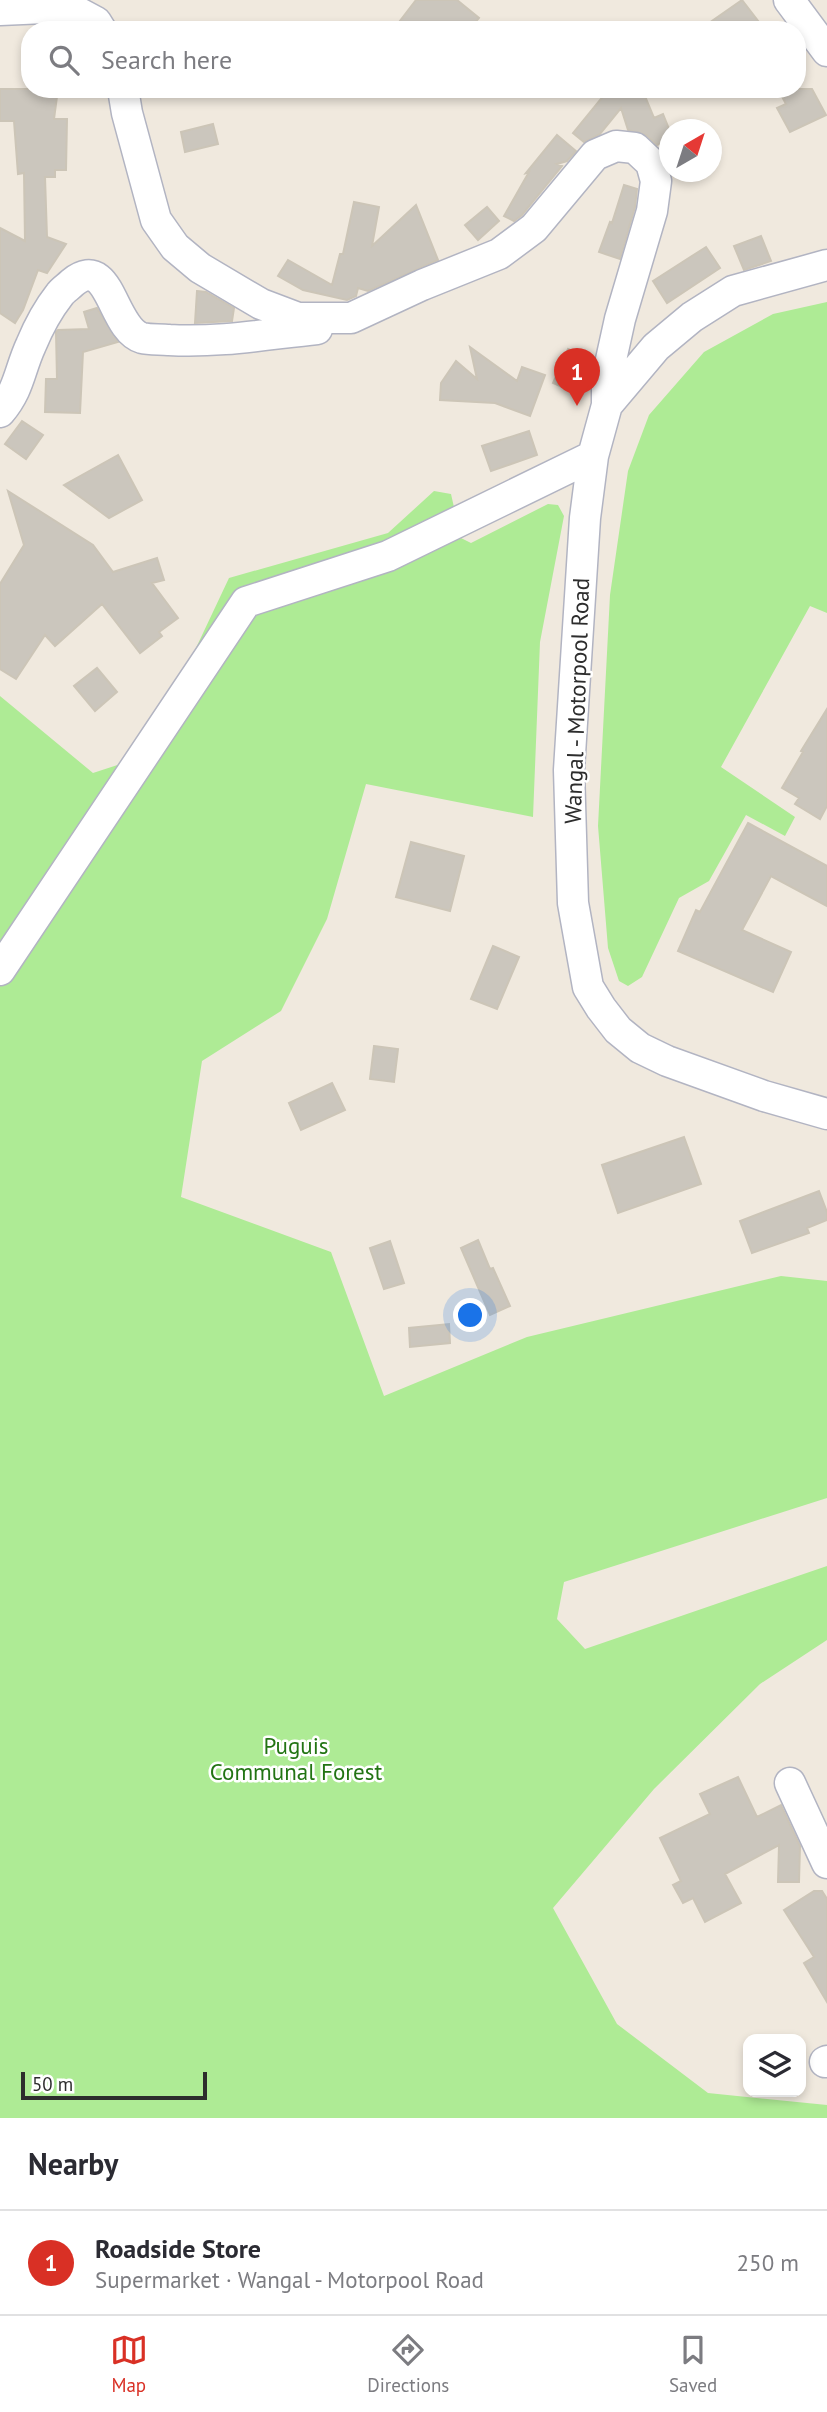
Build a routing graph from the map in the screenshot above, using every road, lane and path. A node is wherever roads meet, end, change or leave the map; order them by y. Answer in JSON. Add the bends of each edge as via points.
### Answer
{"nodes":[{"id":1,"x":789,"y":0,"type":"edge"},
{"id":2,"x":0,"y":10,"type":"edge"},
{"id":3,"x":94,"y":21,"type":"edge"},
{"id":4,"x":805,"y":21,"type":"edge"},
{"id":5,"x":806,"y":23,"type":"edge"},
{"id":6,"x":827,"y":51,"type":"edge"},
{"id":7,"x":124,"y":98,"type":"edge"},
{"id":8,"x":827,"y":265,"type":"edge"},
{"id":9,"x":351,"y":318,"type":"junction"},
{"id":10,"x":607,"y":405,"type":"junction"},
{"id":11,"x":0,"y":412,"type":"edge"},
{"id":12,"x":593,"y":456,"type":"junction"},
{"id":13,"x":0,"y":970,"type":"edge"},
{"id":14,"x":827,"y":1114,"type":"edge"},
{"id":15,"x":790,"y":1783,"type":"dead end"},
{"id":16,"x":827,"y":1863,"type":"edge"}],
"edges":[{"from":1,"to":4,"type":"street"},
{"from":2,"to":3,"type":"street","via":[[68,7]]},
{"from":5,"to":6,"type":"street"},
{"from":7,"to":9,"type":"street","via":[[156,220],[175,247],[200,268],[261,304],[298,318]]},
{"from":8,"to":10,"type":"street","name":"Wangal - Motorpool Road","via":[[733,291],[702,310],[656,347]]},
{"from":9,"to":10,"type":"street","via":[[499,254],[534,228],[596,155],[616,146],[635,148],[652,163],[656,181],[652,211],[620,318],[607,378]]},
{"from":9,"to":11,"type":"street","via":[[327,327],[273,334],[191,341],[143,338],[120,318],[100,279],[82,276],[60,293],[30,346],[13,396]]},
{"from":10,"to":12,"type":"street","name":"Wangal - Motorpool Road"},
{"from":12,"to":13,"type":"street","via":[[388,556],[246,602]]},
{"from":12,"to":14,"type":"street","name":"Wangal - Motorpool Road","via":[[578,605],[569,770],[573,903],[588,986],[618,1030],[640,1048],[764,1096]]},
{"from":15,"to":16,"type":"street"}]}
